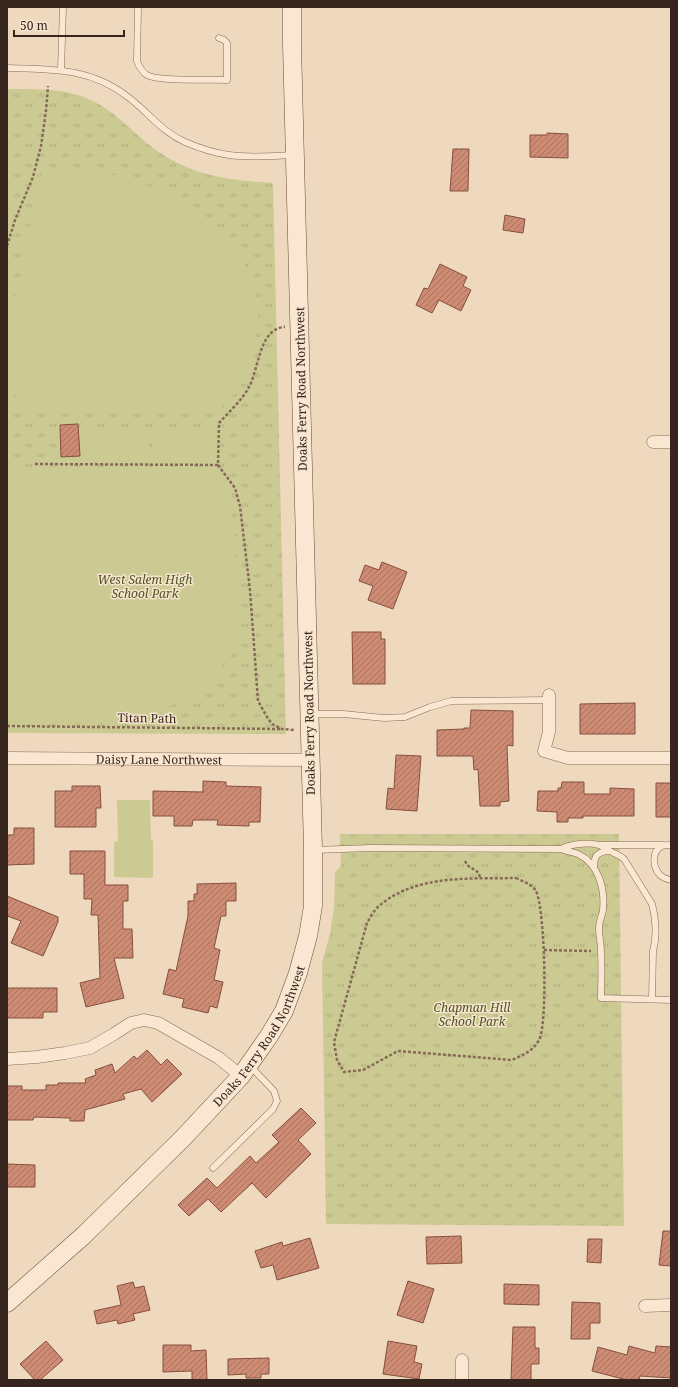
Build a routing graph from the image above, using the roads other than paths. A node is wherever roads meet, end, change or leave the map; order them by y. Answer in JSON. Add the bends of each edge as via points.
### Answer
{"nodes":[{"id":1,"x":63,"y":7,"type":"edge"},
{"id":2,"x":138,"y":7,"type":"edge"},
{"id":3,"x":292,"y":7,"type":"edge"},
{"id":4,"x":219,"y":38,"type":"dead end"},
{"id":5,"x":7,"y":68,"type":"edge"},
{"id":6,"x":62,"y":70,"type":"junction"},
{"id":7,"x":295,"y":155,"type":"junction"},
{"id":8,"x":654,"y":442,"type":"dead end"},
{"id":9,"x":671,"y":442,"type":"edge"},
{"id":10,"x":549,"y":698,"type":"joint"},
{"id":11,"x":310,"y":722,"type":"junction"},
{"id":12,"x":7,"y":758,"type":"edge"},
{"id":13,"x":671,"y":758,"type":"edge"},
{"id":14,"x":310,"y":760,"type":"junction"},
{"id":15,"x":600,"y":845,"type":"junction"},
{"id":16,"x":663,"y":845,"type":"junction"},
{"id":17,"x":671,"y":845,"type":"edge"},
{"id":18,"x":560,"y":849,"type":"junction"},
{"id":19,"x":313,"y":850,"type":"junction"},
{"id":20,"x":608,"y":850,"type":"junction"},
{"id":21,"x":594,"y":868,"type":"junction"},
{"id":22,"x":671,"y":880,"type":"edge"},
{"id":23,"x":652,"y":1000,"type":"junction"},
{"id":24,"x":671,"y":1000,"type":"edge"},
{"id":25,"x":7,"y":1059,"type":"edge"},
{"id":26,"x":245,"y":1071,"type":"junction"},
{"id":27,"x":213,"y":1168,"type":"dead end"},
{"id":28,"x":7,"y":1303,"type":"edge"},
{"id":29,"x":671,"y":1305,"type":"edge"},
{"id":30,"x":645,"y":1306,"type":"dead end"},
{"id":31,"x":462,"y":1360,"type":"dead end"},
{"id":32,"x":462,"y":1380,"type":"edge"}],
"edges":[{"from":1,"to":6,"type":"lane"},
{"from":2,"to":4,"type":"lane","via":[[137,61],[139,68],[148,76],[161,79],[227,80],[227,43]]},
{"from":3,"to":7,"type":"main road","name":"Doaks Ferry Road Northwest"},
{"from":5,"to":6,"type":"lane"},
{"from":6,"to":7,"type":"lane","via":[[73,71],[109,84],[128,97],[155,123],[184,142],[228,155]]},
{"from":7,"to":11,"type":"main road","name":"Doaks Ferry Road Northwest"},
{"from":8,"to":9,"type":"street"},
{"from":10,"to":11,"type":"lane","via":[[451,701],[405,717],[342,714]]},
{"from":10,"to":13,"type":"street","via":[[549,732],[544,751],[568,758]]},
{"from":11,"to":14,"type":"main road","name":"Doaks Ferry Road Northwest"},
{"from":12,"to":14,"type":"street","name":"Daisy Lane Northwest"},
{"from":14,"to":19,"type":"main road","name":"Doaks Ferry Road Northwest"},
{"from":15,"to":16,"type":"lane"},
{"from":15,"to":18,"type":"lane","via":[[574,844]]},
{"from":15,"to":20,"type":"lane"},
{"from":16,"to":17,"type":"lane"},
{"from":16,"to":22,"type":"lane","via":[[656,852],[655,865],[660,876]]},
{"from":18,"to":19,"type":"lane"},
{"from":18,"to":21,"type":"lane","via":[[578,854]]},
{"from":19,"to":26,"type":"main road","name":"Doaks Ferry Road Northwest","via":[[313,906],[298,973],[284,1011]]},
{"from":20,"to":21,"type":"lane","via":[[596,856]]},
{"from":20,"to":23,"type":"lane","via":[[624,859],[652,904],[655,944]]},
{"from":21,"to":23,"type":"lane","via":[[603,892],[603,912],[599,920],[601,998]]},
{"from":23,"to":24,"type":"lane"},
{"from":25,"to":26,"type":"street","via":[[90,1048],[131,1023],[144,1020],[158,1023]]},
{"from":26,"to":27,"type":"lane","via":[[274,1091],[277,1101],[273,1109]]},
{"from":26,"to":28,"type":"main road","name":"Doaks Ferry Road Northwest","via":[[184,1138],[88,1231]]},
{"from":29,"to":30,"type":"street"},
{"from":31,"to":32,"type":"street"}]}
